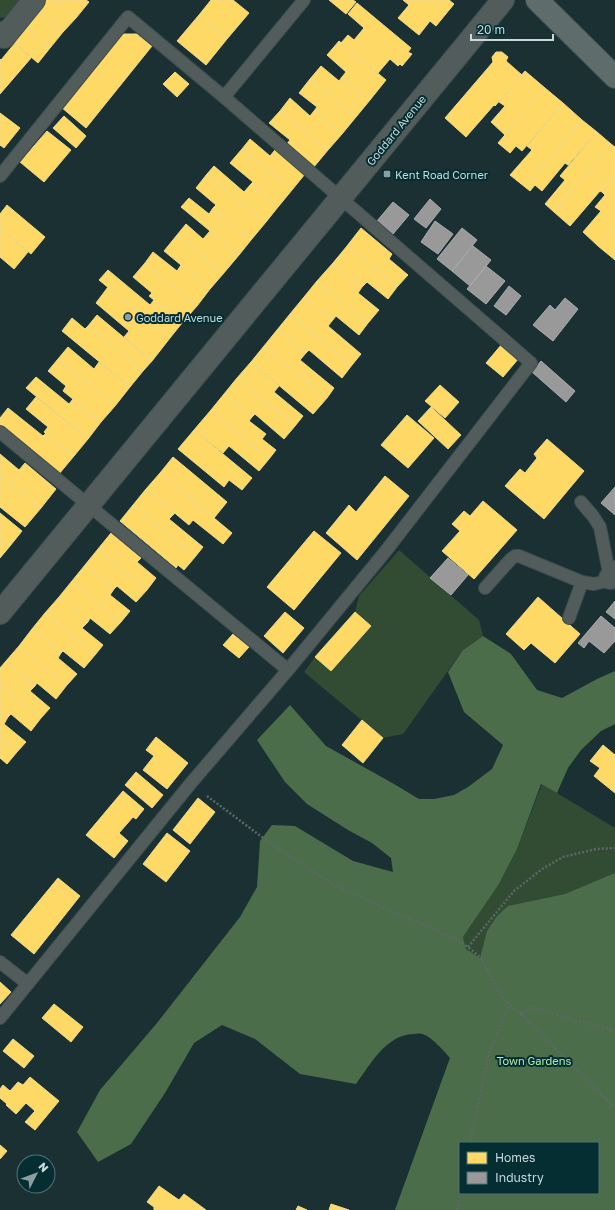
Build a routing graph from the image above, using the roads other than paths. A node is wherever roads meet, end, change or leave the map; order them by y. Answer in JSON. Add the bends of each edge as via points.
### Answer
{"nodes":[{"id":1,"x":34,"y":0,"type":"edge"},
{"id":2,"x":304,"y":0,"type":"edge"},
{"id":3,"x":503,"y":0,"type":"edge"},
{"id":4,"x":537,"y":0,"type":"edge"},
{"id":5,"x":0,"y":33,"type":"edge"},
{"id":6,"x":615,"y":77,"type":"edge"},
{"id":7,"x":224,"y":97,"type":"junction"},
{"id":8,"x":0,"y":176,"type":"edge"},
{"id":9,"x":341,"y":198,"type":"junction"},
{"id":10,"x":0,"y":432,"type":"edge"},
{"id":11,"x":581,"y":502,"type":"dead end"},
{"id":12,"x":88,"y":505,"type":"junction"},
{"id":13,"x":613,"y":575,"type":"edge"},
{"id":14,"x":582,"y":582,"type":"junction"},
{"id":15,"x":485,"y":588,"type":"dead end"},
{"id":16,"x":0,"y":613,"type":"edge"},
{"id":17,"x":569,"y":618,"type":"dead end"},
{"id":18,"x":288,"y":670,"type":"junction"},
{"id":19,"x":0,"y":962,"type":"edge"},
{"id":20,"x":28,"y":984,"type":"junction"},
{"id":21,"x":0,"y":1018,"type":"edge"}],
"edges":[{"from":1,"to":5,"type":"street","via":[[4,37]]},
{"from":2,"to":7,"type":"lane"},
{"from":3,"to":9,"type":"street","name":"Goddard Avenue"},
{"from":4,"to":6,"type":"main road"},
{"from":7,"to":8,"type":"lane","via":[[128,18]]},
{"from":7,"to":9,"type":"lane"},
{"from":9,"to":12,"type":"street","name":"Goddard Avenue"},
{"from":9,"to":18,"type":"lane","via":[[531,363],[385,552]]},
{"from":10,"to":12,"type":"lane"},
{"from":11,"to":13,"type":"lane","via":[[600,527]]},
{"from":12,"to":16,"type":"street","name":"Goddard Avenue"},
{"from":12,"to":18,"type":"lane"},
{"from":13,"to":14,"type":"lane","via":[[603,582]]},
{"from":14,"to":15,"type":"lane","via":[[515,556]]},
{"from":14,"to":17,"type":"lane"},
{"from":18,"to":20,"type":"lane","via":[[191,783]]},
{"from":19,"to":20,"type":"lane"},
{"from":20,"to":21,"type":"lane"}]}
